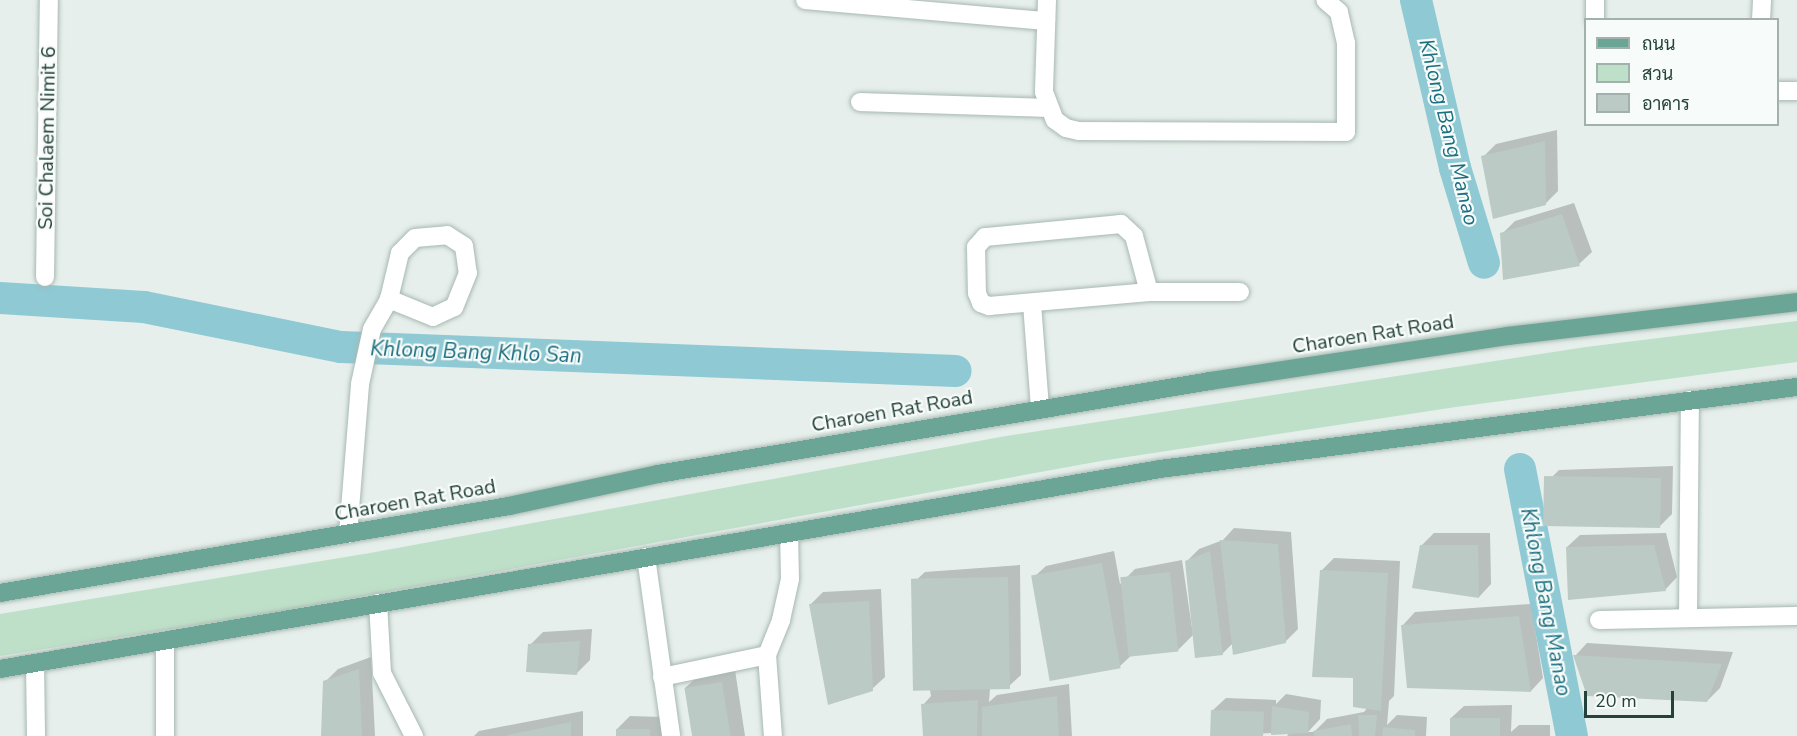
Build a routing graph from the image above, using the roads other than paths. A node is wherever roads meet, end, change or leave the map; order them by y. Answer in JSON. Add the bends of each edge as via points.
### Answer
{"nodes":[{"id":1,"x":49,"y":0,"type":"edge"},
{"id":2,"x":805,"y":0,"type":"edge"},
{"id":3,"x":1047,"y":0,"type":"edge"},
{"id":4,"x":1325,"y":0,"type":"edge"},
{"id":5,"x":1595,"y":0,"type":"edge"},
{"id":6,"x":1762,"y":0,"type":"edge"},
{"id":7,"x":1595,"y":18,"type":"edge"},
{"id":8,"x":1761,"y":18,"type":"edge"},
{"id":9,"x":1046,"y":21,"type":"junction"},
{"id":10,"x":1779,"y":91,"type":"edge"},
{"id":11,"x":1797,"y":91,"type":"edge"},
{"id":12,"x":860,"y":102,"type":"dead end"},
{"id":13,"x":1049,"y":108,"type":"junction"},
{"id":14,"x":45,"y":276,"type":"dead end"},
{"id":15,"x":1149,"y":292,"type":"junction"},
{"id":16,"x":1240,"y":292,"type":"dead end"},
{"id":17,"x":388,"y":299,"type":"junction"},
{"id":18,"x":1797,"y":302,"type":"edge"},
{"id":19,"x":1032,"y":304,"type":"junction"},
{"id":20,"x":1797,"y":387,"type":"edge"},
{"id":21,"x":1690,"y":400,"type":"junction"},
{"id":22,"x":1040,"y":409,"type":"junction"},
{"id":23,"x":789,"y":533,"type":"junction"},
{"id":24,"x":348,"y":534,"type":"junction"},
{"id":25,"x":646,"y":557,"type":"junction"},
{"id":26,"x":0,"y":593,"type":"edge"},
{"id":27,"x":378,"y":603,"type":"junction"},
{"id":28,"x":1797,"y":616,"type":"edge"},
{"id":29,"x":1688,"y":618,"type":"junction"},
{"id":30,"x":1599,"y":620,"type":"dead end"},
{"id":31,"x":165,"y":641,"type":"junction"},
{"id":32,"x":767,"y":655,"type":"junction"},
{"id":33,"x":35,"y":663,"type":"junction"},
{"id":34,"x":0,"y":669,"type":"edge"},
{"id":35,"x":662,"y":677,"type":"junction"},
{"id":36,"x":36,"y":736,"type":"edge"},
{"id":37,"x":165,"y":736,"type":"edge"},
{"id":38,"x":414,"y":736,"type":"edge"},
{"id":39,"x":671,"y":736,"type":"edge"},
{"id":40,"x":773,"y":736,"type":"edge"}],
"edges":[{"from":1,"to":14,"type":"street","name":"Soi Chalaem Nimit 6"},
{"from":2,"to":9,"type":"street"},
{"from":3,"to":9,"type":"street"},
{"from":4,"to":13,"type":"street","via":[[1339,12],[1346,44],[1346,132],[1079,131],[1055,120]]},
{"from":5,"to":7,"type":"street"},
{"from":6,"to":8,"type":"street"},
{"from":9,"to":13,"type":"street","via":[[1044,92]]},
{"from":10,"to":11,"type":"street"},
{"from":12,"to":13,"type":"street"},
{"from":15,"to":16,"type":"street"},
{"from":15,"to":19,"type":"street"},
{"from":15,"to":19,"type":"street","via":[[1134,236],[1121,224],[985,237],[976,247],[981,303]]},
{"from":17,"to":17,"type":"street","via":[[400,253],[415,238],[447,235],[464,246],[468,273],[454,307],[433,317]]},
{"from":17,"to":24,"type":"street","via":[[372,329],[360,384]]},
{"from":18,"to":22,"type":"main road","name":"Charoen Rat Road","via":[[1508,336]]},
{"from":19,"to":22,"type":"street"},
{"from":20,"to":21,"type":"main road"},
{"from":21,"to":23,"type":"main road","via":[[1160,469]]},
{"from":21,"to":29,"type":"street"},
{"from":22,"to":24,"type":"main road","name":"Charoen Rat Road","via":[[658,474],[510,506]]},
{"from":23,"to":25,"type":"main road"},
{"from":23,"to":32,"type":"street","via":[[790,579],[781,620]]},
{"from":24,"to":26,"type":"main road","name":"Charoen Rat Road"},
{"from":25,"to":27,"type":"main road"},
{"from":25,"to":35,"type":"street"},
{"from":27,"to":31,"type":"main road"},
{"from":27,"to":38,"type":"street","via":[[382,673]]},
{"from":28,"to":29,"type":"street"},
{"from":29,"to":30,"type":"street"},
{"from":31,"to":33,"type":"main road"},
{"from":31,"to":37,"type":"street"},
{"from":32,"to":35,"type":"street"},
{"from":32,"to":40,"type":"street"},
{"from":33,"to":34,"type":"main road"},
{"from":33,"to":36,"type":"street"},
{"from":35,"to":39,"type":"street"}]}
